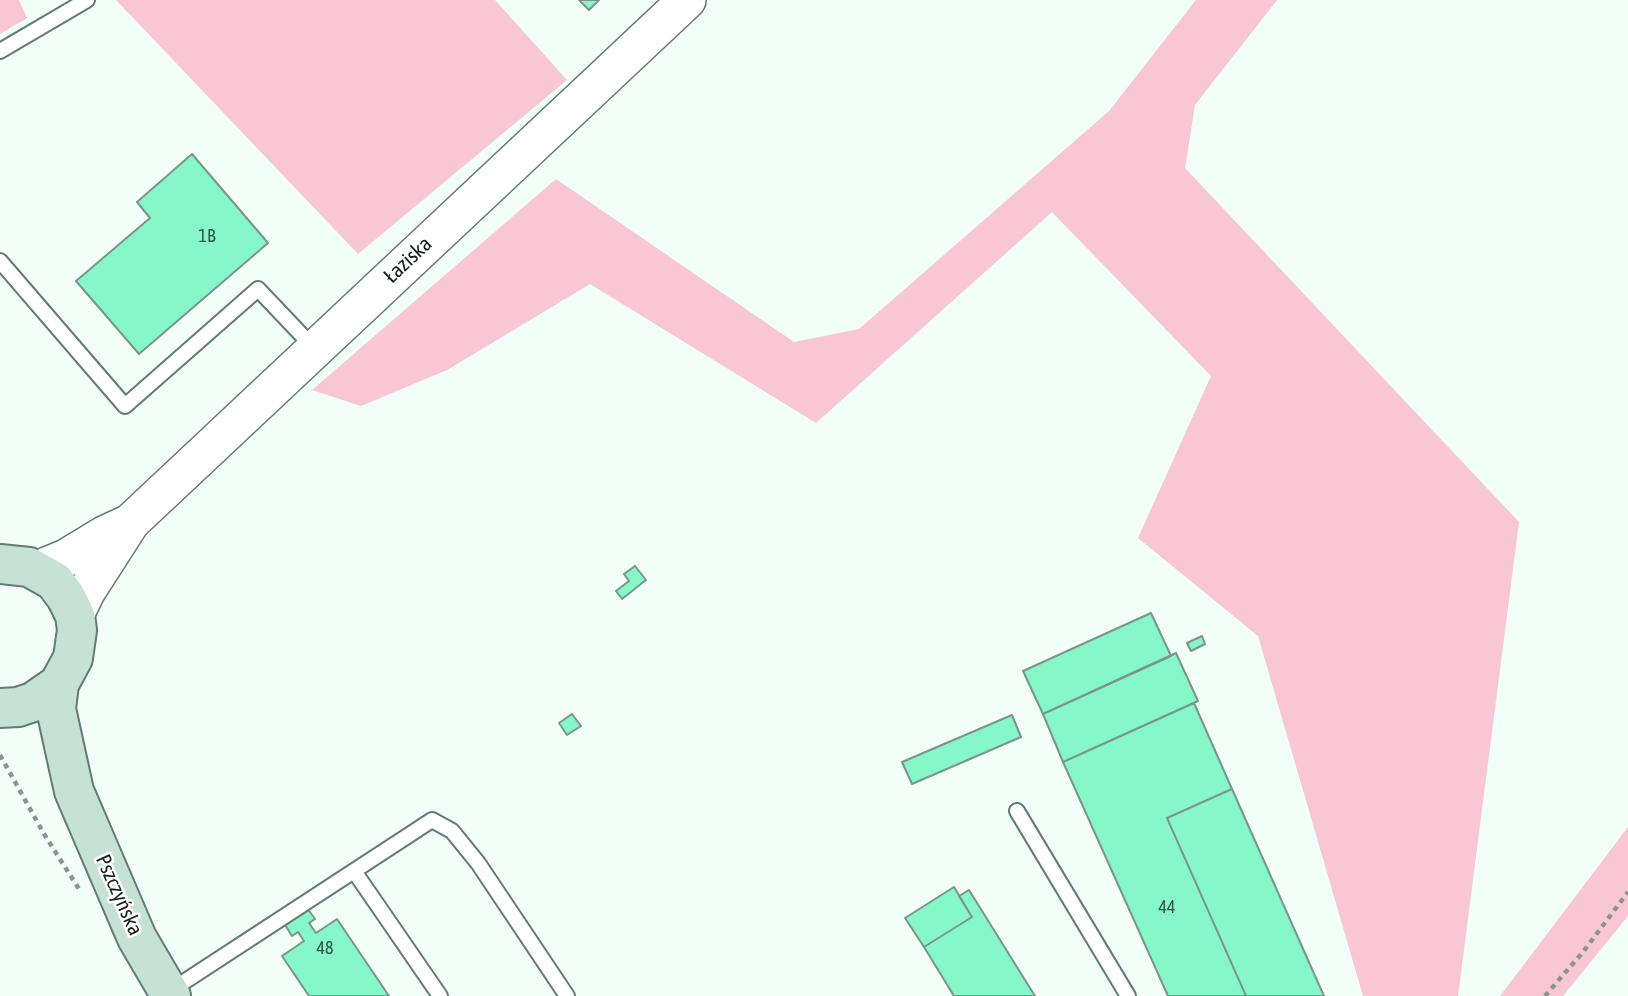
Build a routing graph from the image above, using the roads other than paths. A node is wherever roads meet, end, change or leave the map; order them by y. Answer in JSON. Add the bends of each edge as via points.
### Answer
{"nodes":[{"id":1,"x":87,"y":0,"type":"edge"},
{"id":2,"x":687,"y":0,"type":"edge"},
{"id":3,"x":0,"y":51,"type":"edge"},
{"id":4,"x":0,"y":261,"type":"edge"},
{"id":5,"x":313,"y":348,"type":"junction"},
{"id":6,"x":131,"y":522,"type":"junction"},
{"id":7,"x":12,"y":562,"type":"edge"},
{"id":8,"x":75,"y":615,"type":"junction"},
{"id":9,"x":59,"y":684,"type":"junction"},
{"id":10,"x":1,"y":708,"type":"edge"},
{"id":11,"x":75,"y":791,"type":"junction"},
{"id":12,"x":1017,"y":811,"type":"dead end"},
{"id":13,"x":354,"y":871,"type":"junction"},
{"id":14,"x":170,"y":994,"type":"edge"},
{"id":15,"x":440,"y":996,"type":"edge"},
{"id":16,"x":567,"y":996,"type":"edge"},
{"id":17,"x":1128,"y":996,"type":"edge"}],
"edges":[{"from":1,"to":3,"type":"lane"},
{"from":2,"to":5,"type":"street","name":"Łaziska"},
{"from":4,"to":5,"type":"lane","via":[[125,407],[258,289]]},
{"from":5,"to":6,"type":"street","name":"Łaziska"},
{"from":6,"to":7,"type":"street","name":"Łaziska","via":[[66,558]]},
{"from":6,"to":8,"type":"street","name":"Łaziska"},
{"from":7,"to":8,"type":"main road","via":[[54,581]]},
{"from":8,"to":9,"type":"main road","via":[[77,644]]},
{"from":9,"to":10,"type":"main road","via":[[33,702]]},
{"from":9,"to":11,"type":"main road","name":"Pszczyńska","via":[[56,709]]},
{"from":10,"to":11,"type":"main road","name":"Pszczyńska","via":[[32,734]]},
{"from":11,"to":14,"type":"main road","name":"Pszczyńska","via":[[137,938]]},
{"from":12,"to":17,"type":"lane"},
{"from":13,"to":14,"type":"lane"},
{"from":13,"to":15,"type":"lane"},
{"from":13,"to":16,"type":"lane","via":[[432,820],[452,831]]}]}
